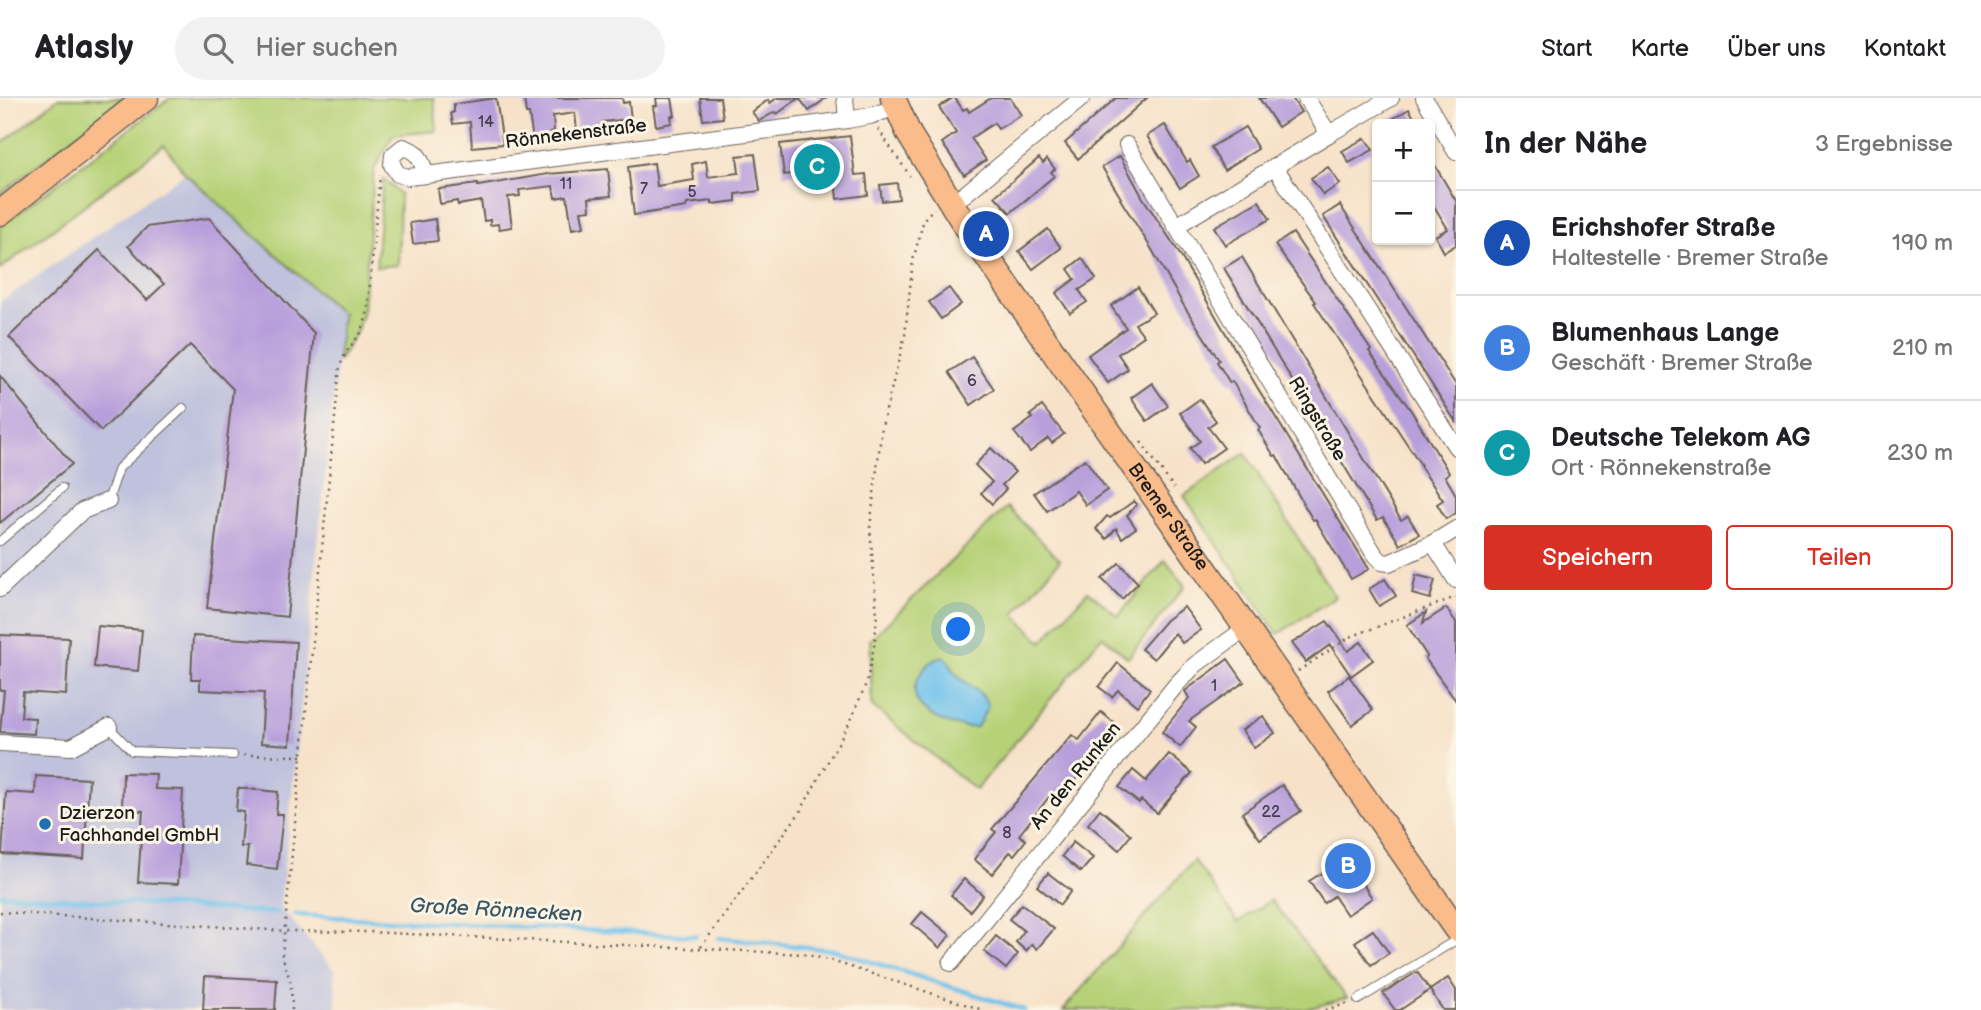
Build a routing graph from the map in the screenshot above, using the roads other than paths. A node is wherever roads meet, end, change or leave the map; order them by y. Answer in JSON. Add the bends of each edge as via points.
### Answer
{"nodes":[{"id":1,"x":146,"y":98,"type":"edge"},
{"id":2,"x":845,"y":98,"type":"edge"},
{"id":3,"x":1082,"y":98,"type":"edge"},
{"id":4,"x":1306,"y":98,"type":"edge"},
{"id":5,"x":1391,"y":98,"type":"edge"},
{"id":6,"x":1423,"y":98,"type":"edge"},
{"id":7,"x":895,"y":102,"type":"edge"},
{"id":8,"x":847,"y":120,"type":"junction"},
{"id":9,"x":1329,"y":134,"type":"junction"},
{"id":10,"x":1127,"y":145,"type":"dead end"},
{"id":11,"x":1456,"y":152,"type":"edge"},
{"id":12,"x":1275,"y":167,"type":"junction"},
{"id":13,"x":426,"y":175,"type":"junction"},
{"id":14,"x":949,"y":200,"type":"junction"},
{"id":15,"x":0,"y":213,"type":"edge"},
{"id":16,"x":1176,"y":226,"type":"junction"},
{"id":17,"x":183,"y":408,"type":"dead end"},
{"id":18,"x":1456,"y":447,"type":"edge"},
{"id":19,"x":62,"y":488,"type":"dead end"},
{"id":20,"x":108,"y":501,"type":"joint"},
{"id":21,"x":1456,"y":529,"type":"edge"},
{"id":22,"x":0,"y":541,"type":"edge"},
{"id":23,"x":1433,"y":543,"type":"junction"},
{"id":24,"x":1456,"y":580,"type":"edge"},
{"id":25,"x":0,"y":589,"type":"edge"},
{"id":26,"x":1246,"y":628,"type":"junction"},
{"id":27,"x":109,"y":727,"type":"joint"},
{"id":28,"x":0,"y":743,"type":"edge"},
{"id":29,"x":233,"y":755,"type":"road end"},
{"id":30,"x":1456,"y":929,"type":"edge"},
{"id":31,"x":1456,"y":940,"type":"edge"},
{"id":32,"x":951,"y":963,"type":"dead end"},
{"id":33,"x":1358,"y":1000,"type":"road end"}],
"edges":[{"from":1,"to":15,"type":"main road"},
{"from":2,"to":8,"type":"street"},
{"from":3,"to":14,"type":"street","via":[[965,194]]},
{"from":4,"to":9,"type":"street"},
{"from":5,"to":9,"type":"street"},
{"from":6,"to":11,"type":"street"},
{"from":7,"to":8,"type":"street","name":"Rönnekenstraße","via":[[870,116]]},
{"from":7,"to":14,"type":"main road","name":"Bremer Straße"},
{"from":8,"to":13,"type":"street","name":"Rönnekenstraße"},
{"from":9,"to":12,"type":"street"},
{"from":10,"to":16,"type":"street","name":"Ringstraße"},
{"from":12,"to":16,"type":"street"},
{"from":12,"to":18,"type":"street"},
{"from":13,"to":13,"type":"street","name":"Rönnekenstraße","via":[[398,174],[392,165],[393,155],[404,147],[414,150]]},
{"from":14,"to":26,"type":"main road","name":"Bremer Straße"},
{"from":16,"to":23,"type":"street","name":"Ringstraße","via":[[1375,555],[1389,563]]},
{"from":17,"to":20,"type":"lane","via":[[118,468]]},
{"from":19,"to":22,"type":"lane"},
{"from":20,"to":25,"type":"street","via":[[82,511]]},
{"from":21,"to":23,"type":"street","name":"Ringstraße"},
{"from":23,"to":24,"type":"street"},
{"from":26,"to":30,"type":"main road","name":"Bremer Straße"},
{"from":26,"to":32,"type":"street","name":"An den Runken","via":[[1195,665],[1176,685]]},
{"from":27,"to":28,"type":"street","via":[[71,747]]},
{"from":27,"to":29,"type":"lane","via":[[132,751]]},
{"from":31,"to":33,"type":"lane"}]}
